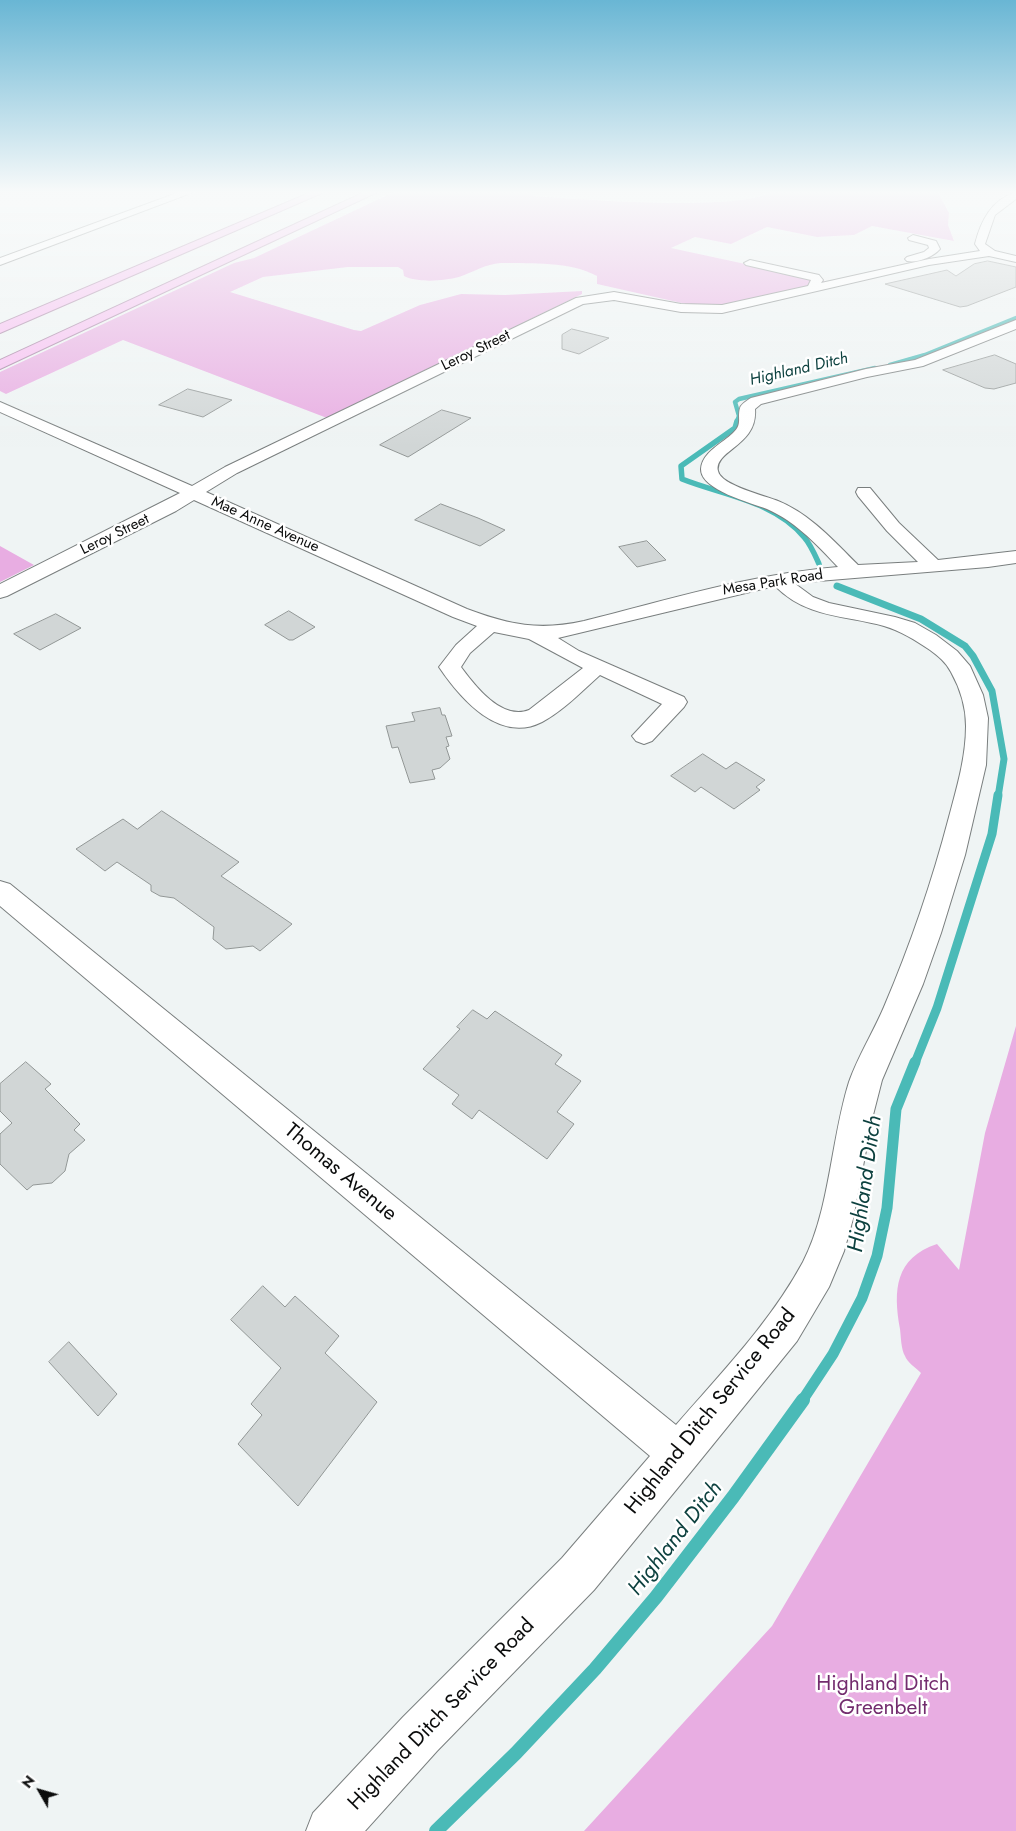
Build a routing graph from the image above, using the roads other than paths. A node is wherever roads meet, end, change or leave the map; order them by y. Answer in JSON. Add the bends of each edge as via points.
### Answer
{"nodes":[{"id":1,"x":127,"y":275,"type":"edge"},
{"id":2,"x":193,"y":275,"type":"edge"},
{"id":3,"x":804,"y":275,"type":"edge"},
{"id":4,"x":870,"y":275,"type":"edge"},
{"id":5,"x":812,"y":289,"type":"junction"},
{"id":6,"x":1016,"y":324,"type":"edge"},
{"id":7,"x":0,"y":330,"type":"edge"},
{"id":8,"x":1,"y":364,"type":"edge"},
{"id":9,"x":0,"y":406,"type":"edge"},
{"id":10,"x":864,"y":492,"type":"dead end"},
{"id":11,"x":194,"y":493,"type":"junction"},
{"id":12,"x":1016,"y":557,"type":"edge"},
{"id":13,"x":934,"y":567,"type":"junction"},
{"id":14,"x":855,"y":572,"type":"junction"},
{"id":15,"x":780,"y":580,"type":"junction"},
{"id":16,"x":0,"y":592,"type":"edge"},
{"id":17,"x":491,"y":624,"type":"junction"},
{"id":18,"x":534,"y":633,"type":"junction"},
{"id":19,"x":598,"y":666,"type":"junction"},
{"id":20,"x":644,"y":736,"type":"dead end"},
{"id":21,"x":0,"y":891,"type":"edge"},
{"id":22,"x":680,"y":1454,"type":"junction"},
{"id":23,"x":331,"y":1831,"type":"edge"}],
"edges":[{"from":1,"to":7,"type":"highway"},
{"from":2,"to":8,"type":"highway"},
{"from":3,"to":5,"type":"street","via":[[817,280]]},
{"from":4,"to":5,"type":"street","name":"Leroy Street"},
{"from":5,"to":11,"type":"street","name":"Leroy Street","via":[[737,307],[708,310],[681,308],[625,296],[602,296],[580,301],[231,470]]},
{"from":6,"to":14,"type":"street","via":[[918,363],[756,401],[747,408],[746,429],[711,462],[711,478],[798,519]]},
{"from":9,"to":11,"type":"street","name":"Mae Anne Avenue"},
{"from":10,"to":13,"type":"street","via":[[893,527]]},
{"from":11,"to":16,"type":"street","name":"Leroy Street"},
{"from":11,"to":17,"type":"street","name":"Mae Anne Avenue"},
{"from":12,"to":13,"type":"street","name":"Mesa Park Road"},
{"from":13,"to":14,"type":"street","name":"Mesa Park Road"},
{"from":14,"to":15,"type":"street","name":"Mesa Park Road"},
{"from":15,"to":18,"type":"street","name":"Mesa Park Road","via":[[570,630]]},
{"from":15,"to":22,"type":"street","name":"Highland Ditch Service Road","via":[[791,593],[803,600],[905,627],[945,651],[965,677],[973,699],[976,748],[972,778],[946,879],[858,1106],[830,1242],[810,1286],[784,1328]]},
{"from":17,"to":18,"type":"street","name":"Mae Anne Avenue"},
{"from":17,"to":19,"type":"street","via":[[463,649],[450,667],[464,688],[500,716],[514,720],[534,718]]},
{"from":18,"to":19,"type":"street"},
{"from":19,"to":20,"type":"street","via":[[676,702]]},
{"from":21,"to":22,"type":"street","name":"Thomas Avenue"},
{"from":22,"to":23,"type":"street","name":"Highland Ditch Service Road","via":[[578,1574],[420,1734]]}]}
